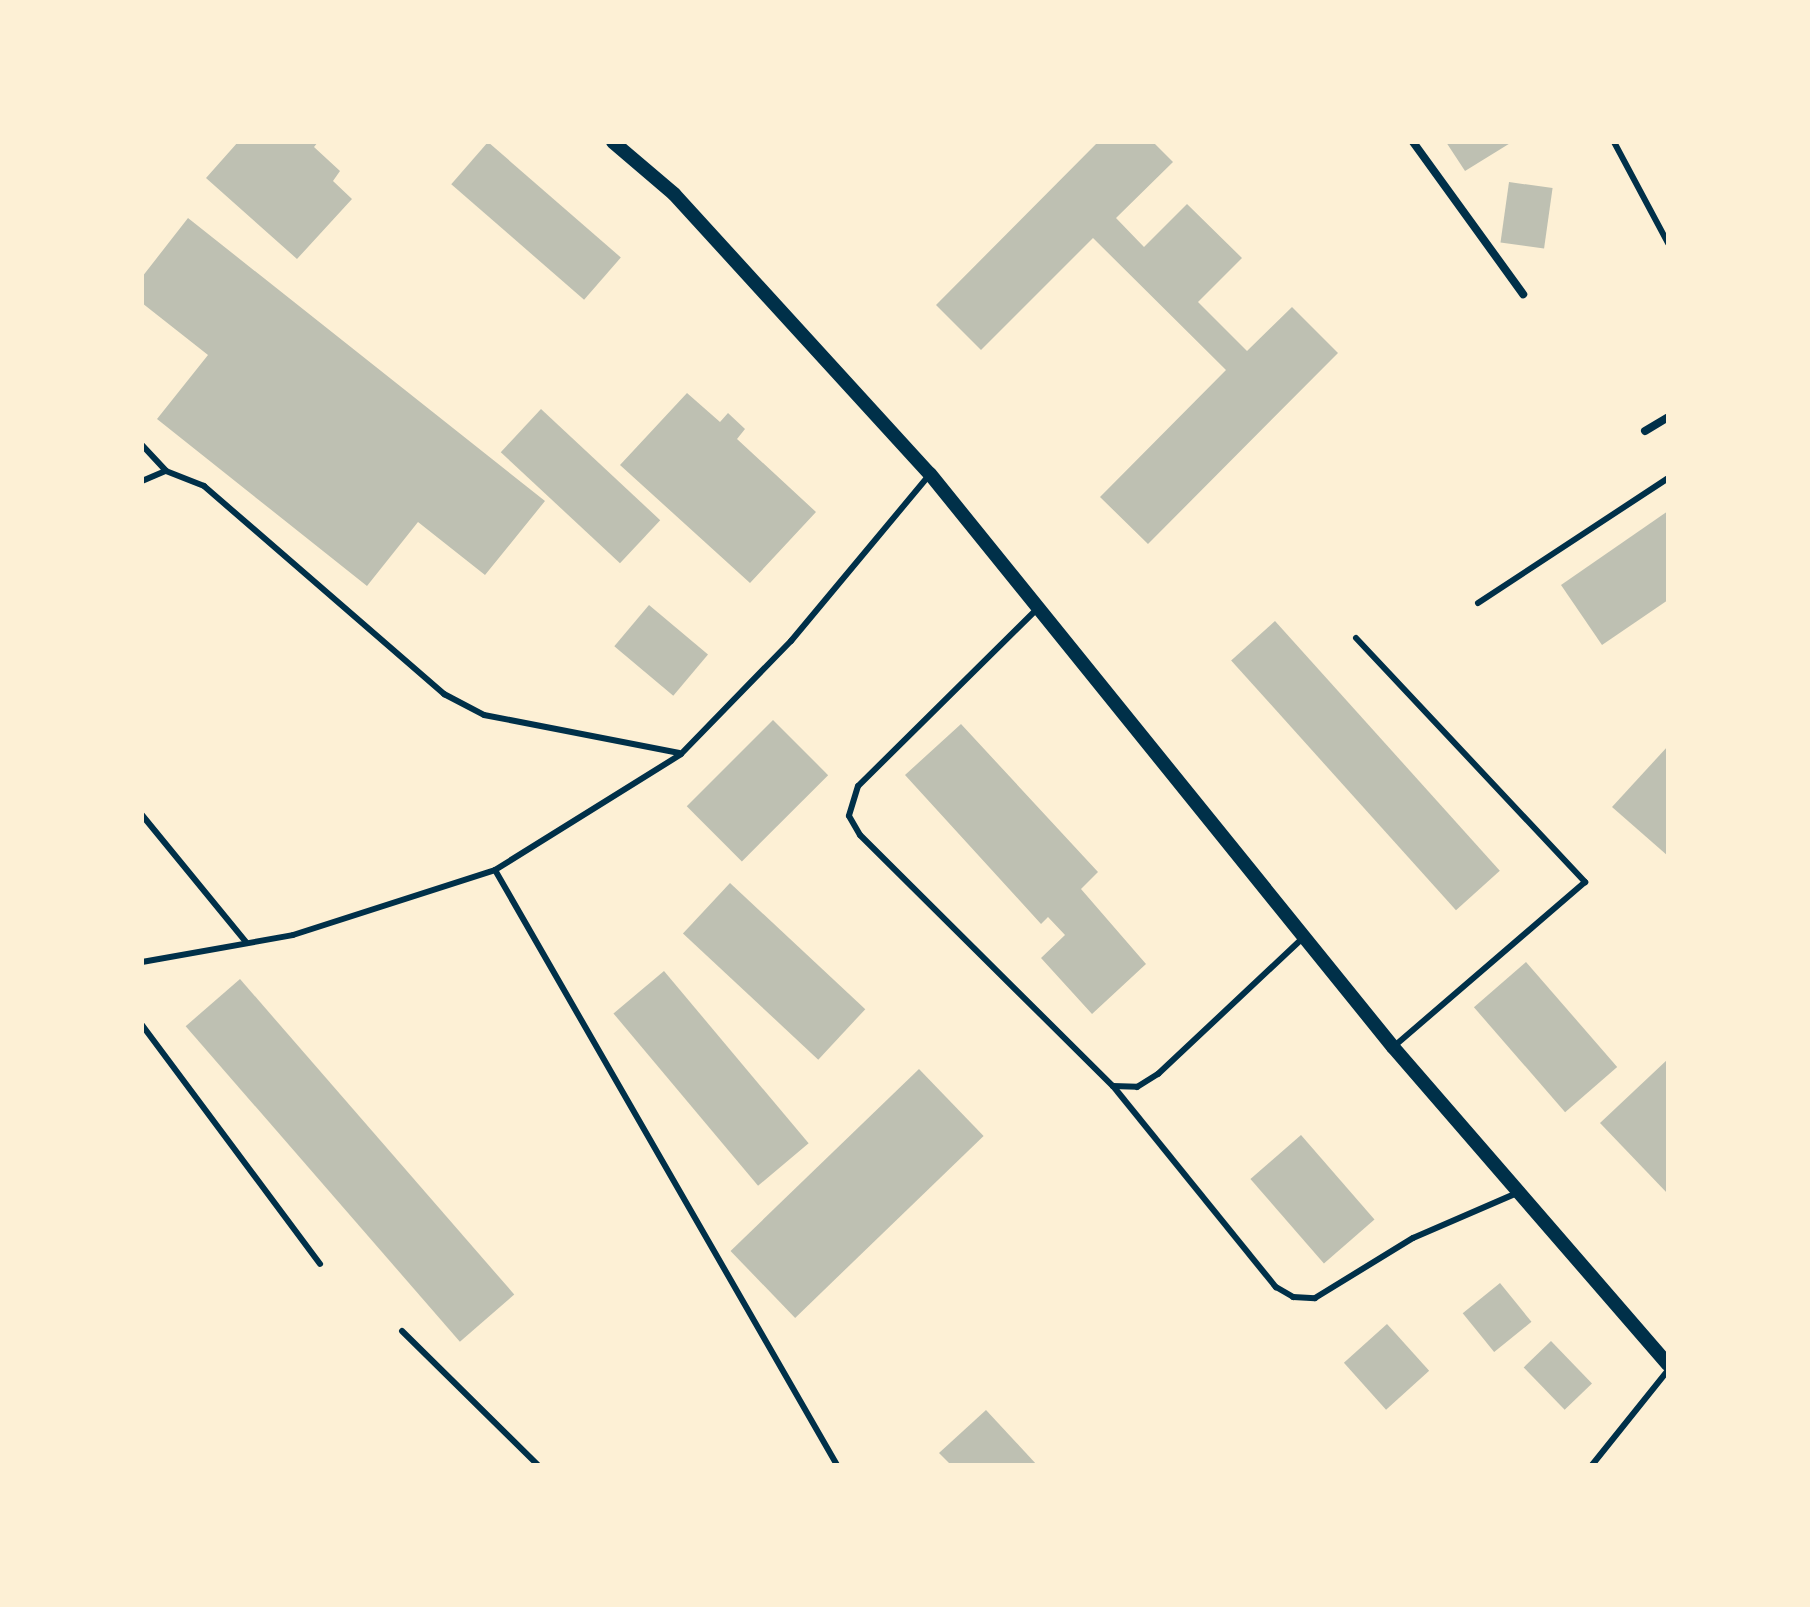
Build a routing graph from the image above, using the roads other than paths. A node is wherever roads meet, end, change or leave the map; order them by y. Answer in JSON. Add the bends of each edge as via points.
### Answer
{"nodes":[{"id":1,"x":613,"y":142,"type":"edge"},
{"id":2,"x":1413,"y":142,"type":"edge"},
{"id":3,"x":1614,"y":142,"type":"edge"},
{"id":4,"x":1668,"y":243,"type":"edge"},
{"id":5,"x":1523,"y":294,"type":"dead end"},
{"id":6,"x":1668,"y":417,"type":"edge"},
{"id":7,"x":1645,"y":431,"type":"dead end"},
{"id":8,"x":142,"y":445,"type":"edge"},
{"id":9,"x":166,"y":471,"type":"junction"},
{"id":10,"x":930,"y":474,"type":"junction"},
{"id":11,"x":1668,"y":478,"type":"edge"},
{"id":12,"x":142,"y":481,"type":"edge"},
{"id":13,"x":1478,"y":603,"type":"dead end"},
{"id":14,"x":1036,"y":610,"type":"junction"},
{"id":15,"x":1356,"y":638,"type":"dead end"},
{"id":16,"x":681,"y":754,"type":"junction"},
{"id":17,"x":142,"y":815,"type":"edge"},
{"id":18,"x":495,"y":870,"type":"junction"},
{"id":19,"x":1304,"y":937,"type":"junction"},
{"id":20,"x":246,"y":942,"type":"junction"},
{"id":21,"x":142,"y":962,"type":"edge"},
{"id":22,"x":142,"y":1025,"type":"edge"},
{"id":23,"x":1393,"y":1047,"type":"junction"},
{"id":24,"x":1113,"y":1086,"type":"junction"},
{"id":25,"x":1517,"y":1193,"type":"junction"},
{"id":26,"x":320,"y":1264,"type":"dead end"},
{"id":27,"x":402,"y":1331,"type":"dead end"},
{"id":28,"x":1668,"y":1367,"type":"edge"},
{"id":29,"x":538,"y":1465,"type":"edge"},
{"id":30,"x":837,"y":1465,"type":"edge"},
{"id":31,"x":1592,"y":1465,"type":"edge"}],
"edges":[{"from":1,"to":10,"type":"street","via":[[674,194]]},
{"from":2,"to":5,"type":"street"},
{"from":3,"to":4,"type":"lane"},
{"from":6,"to":7,"type":"street"},
{"from":8,"to":9,"type":"lane"},
{"from":9,"to":12,"type":"lane"},
{"from":9,"to":16,"type":"lane","via":[[204,486],[444,694],[484,715]]},
{"from":10,"to":14,"type":"street"},
{"from":10,"to":16,"type":"lane","via":[[791,641]]},
{"from":11,"to":13,"type":"lane"},
{"from":14,"to":19,"type":"street"},
{"from":14,"to":24,"type":"lane","via":[[858,786],[849,816]]},
{"from":15,"to":23,"type":"lane","via":[[1585,882]]},
{"from":16,"to":18,"type":"lane"},
{"from":17,"to":20,"type":"lane"},
{"from":18,"to":20,"type":"lane","via":[[395,908]]},
{"from":18,"to":30,"type":"lane"},
{"from":19,"to":23,"type":"street"},
{"from":19,"to":24,"type":"lane","via":[[1158,1074],[1137,1087]]},
{"from":20,"to":21,"type":"lane"},
{"from":22,"to":26,"type":"lane"},
{"from":23,"to":25,"type":"street"},
{"from":24,"to":25,"type":"lane","via":[[1276,1287],[1293,1297],[1315,1298],[1413,1238]]},
{"from":25,"to":28,"type":"street"},
{"from":27,"to":29,"type":"lane"},
{"from":28,"to":31,"type":"lane"}]}
